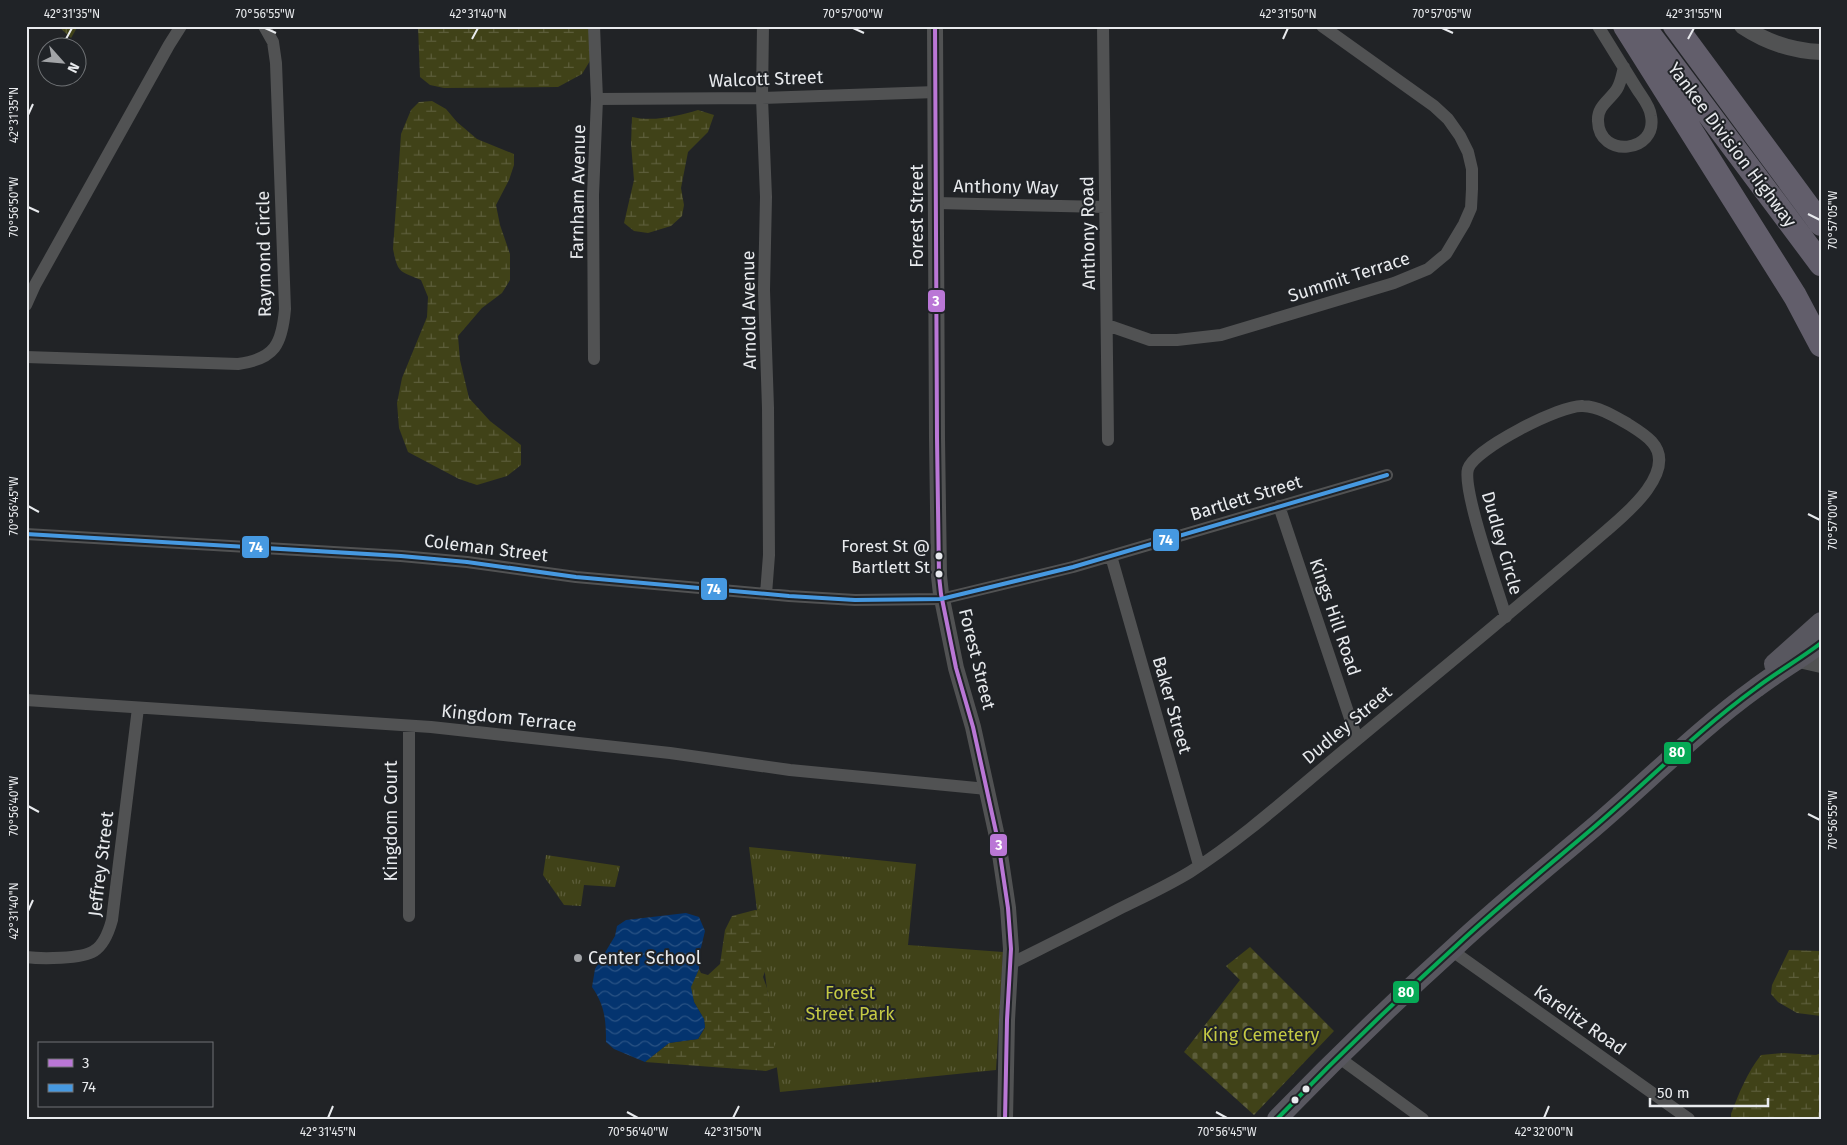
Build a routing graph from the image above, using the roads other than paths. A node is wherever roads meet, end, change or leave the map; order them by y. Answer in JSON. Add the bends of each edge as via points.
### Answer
{"nodes":[{"id":1,"x":181,"y":26,"type":"edge"},
{"id":2,"x":264,"y":26,"type":"edge"},
{"id":3,"x":594,"y":26,"type":"edge"},
{"id":4,"x":763,"y":26,"type":"edge"},
{"id":5,"x":935,"y":26,"type":"edge"},
{"id":6,"x":1103,"y":26,"type":"edge"},
{"id":7,"x":1322,"y":26,"type":"edge"},
{"id":8,"x":1598,"y":26,"type":"edge"},
{"id":9,"x":1625,"y":26,"type":"edge"},
{"id":10,"x":1643,"y":26,"type":"edge"},
{"id":11,"x":1675,"y":26,"type":"edge"},
{"id":12,"x":1742,"y":26,"type":"edge"},
{"id":13,"x":1821,"y":52,"type":"edge"},
{"id":14,"x":1624,"y":67,"type":"junction"},
{"id":15,"x":936,"y":92,"type":"junction"},
{"id":16,"x":762,"y":98,"type":"junction"},
{"id":17,"x":597,"y":99,"type":"junction"},
{"id":18,"x":937,"y":203,"type":"junction"},
{"id":19,"x":1105,"y":207,"type":"junction"},
{"id":20,"x":1821,"y":224,"type":"edge"},
{"id":21,"x":1821,"y":264,"type":"edge"},
{"id":22,"x":26,"y":305,"type":"edge"},
{"id":23,"x":1107,"y":325,"type":"junction"},
{"id":24,"x":1821,"y":345,"type":"edge"},
{"id":25,"x":26,"y":357,"type":"edge"},
{"id":26,"x":594,"y":359,"type":"dead end"},
{"id":27,"x":1108,"y":440,"type":"dead end"},
{"id":28,"x":1659,"y":457,"type":"joint"},
{"id":29,"x":1387,"y":474,"type":"dead end"},
{"id":30,"x":1279,"y":506,"type":"junction"},
{"id":31,"x":26,"y":534,"type":"edge"},
{"id":32,"x":1111,"y":556,"type":"junction"},
{"id":33,"x":766,"y":594,"type":"junction"},
{"id":34,"x":942,"y":599,"type":"junction"},
{"id":35,"x":1506,"y":617,"type":"junction"},
{"id":36,"x":1821,"y":622,"type":"edge"},
{"id":37,"x":1821,"y":643,"type":"edge"},
{"id":38,"x":1799,"y":660,"type":"junction"},
{"id":39,"x":1821,"y":665,"type":"edge"},
{"id":40,"x":1756,"y":687,"type":"junction"},
{"id":41,"x":26,"y":700,"type":"edge"},
{"id":42,"x":138,"y":708,"type":"junction"},
{"id":43,"x":409,"y":726,"type":"junction"},
{"id":44,"x":1357,"y":739,"type":"junction"},
{"id":45,"x":986,"y":788,"type":"junction"},
{"id":46,"x":1199,"y":865,"type":"junction"},
{"id":47,"x":409,"y":916,"type":"dead end"},
{"id":48,"x":1451,"y":950,"type":"junction"},
{"id":49,"x":26,"y":957,"type":"edge"},
{"id":50,"x":1010,"y":964,"type":"junction"},
{"id":51,"x":1338,"y":1057,"type":"junction"},
{"id":52,"x":1005,"y":1119,"type":"edge"},
{"id":53,"x":1277,"y":1119,"type":"edge"},
{"id":54,"x":1423,"y":1119,"type":"edge"},
{"id":55,"x":1689,"y":1119,"type":"edge"}],
"edges":[{"from":1,"to":22,"type":"street"},
{"from":2,"to":25,"type":"street","name":"Raymond Circle","via":[[273,42],[276,63],[284,310],[283,331],[278,344],[255,362],[238,364]]},
{"from":3,"to":17,"type":"street","name":"Farnham Avenue"},
{"from":4,"to":16,"type":"street","name":"Arnold Avenue"},
{"from":5,"to":15,"type":"street","name":"Forest Street"},
{"from":6,"to":19,"type":"street","name":"Anthony Road"},
{"from":7,"to":23,"type":"street","name":"Summit Terrace","via":[[1434,106],[1460,136],[1472,169],[1471,208],[1446,254],[1428,270],[1394,283],[1221,335],[1150,340]]},
{"from":8,"to":14,"type":"street"},
{"from":9,"to":24,"type":"highway","via":[[1795,296]]},
{"from":10,"to":21,"type":"highway","name":"Yankee Division Highway"},
{"from":11,"to":20,"type":"highway","name":"Yankee Division Highway"},
{"from":12,"to":13,"type":"street","via":[[1770,42],[1791,49]]},
{"from":14,"to":14,"type":"street","via":[[1648,107],[1652,124],[1644,140],[1637,145],[1619,147],[1604,138],[1598,121],[1603,104],[1619,85]]},
{"from":15,"to":16,"type":"street","name":"Walcott Street"},
{"from":15,"to":18,"type":"street","name":"Forest Street"},
{"from":16,"to":17,"type":"street","name":"Walcott Street"},
{"from":16,"to":33,"type":"street","name":"Arnold Avenue","via":[[768,408],[769,555]]},
{"from":17,"to":26,"type":"street","name":"Farnham Avenue"},
{"from":18,"to":19,"type":"street","name":"Anthony Way"},
{"from":18,"to":34,"type":"street","name":"Forest Street","via":[[937,438]]},
{"from":19,"to":23,"type":"street","name":"Anthony Road"},
{"from":23,"to":27,"type":"street","name":"Anthony Road"},
{"from":28,"to":35,"type":"street","name":"Dudley Street","via":[[1655,477],[1637,502]]},
{"from":28,"to":35,"type":"street","name":"Dudley Circle","via":[[1654,444],[1640,432],[1599,409],[1572,406],[1507,437],[1474,459],[1468,469],[1468,493]]},
{"from":29,"to":30,"type":"street","name":"Bartlett Street"},
{"from":30,"to":32,"type":"street","name":"Bartlett Street"},
{"from":30,"to":44,"type":"street","name":"Kings Hill Road"},
{"from":31,"to":33,"type":"street","name":"Coleman Street","via":[[401,556],[576,577]]},
{"from":32,"to":34,"type":"street","name":"Bartlett Street"},
{"from":32,"to":46,"type":"street","name":"Baker Street"},
{"from":33,"to":34,"type":"street","name":"Coleman Street","via":[[855,600]]},
{"from":34,"to":45,"type":"street","name":"Forest Street"},
{"from":35,"to":44,"type":"street","name":"Dudley Street"},
{"from":36,"to":40,"type":"main road","via":[[1775,663]]},
{"from":37,"to":38,"type":"main road"},
{"from":38,"to":39,"type":"street"},
{"from":38,"to":40,"type":"main road"},
{"from":40,"to":48,"type":"main road"},
{"from":41,"to":42,"type":"street","name":"Kingdom Terrace"},
{"from":42,"to":43,"type":"street","name":"Kingdom Terrace"},
{"from":42,"to":49,"type":"street","name":"Jeffrey Street","via":[[108,932],[94,951],[66,957]]},
{"from":43,"to":45,"type":"street","name":"Kingdom Terrace","via":[[660,752],[790,770]]},
{"from":43,"to":47,"type":"street","name":"Kingdom Court"},
{"from":44,"to":46,"type":"street","name":"Dudley Street","via":[[1287,799]]},
{"from":45,"to":50,"type":"street","name":"Forest Street","via":[[1008,908]]},
{"from":46,"to":50,"type":"street","name":"Dudley Street","via":[[1146,896]]},
{"from":48,"to":51,"type":"main road"},
{"from":48,"to":55,"type":"street","name":"Karelitz Road"},
{"from":50,"to":52,"type":"street","name":"Forest Street"},
{"from":51,"to":53,"type":"main road"},
{"from":51,"to":54,"type":"street"}]}
